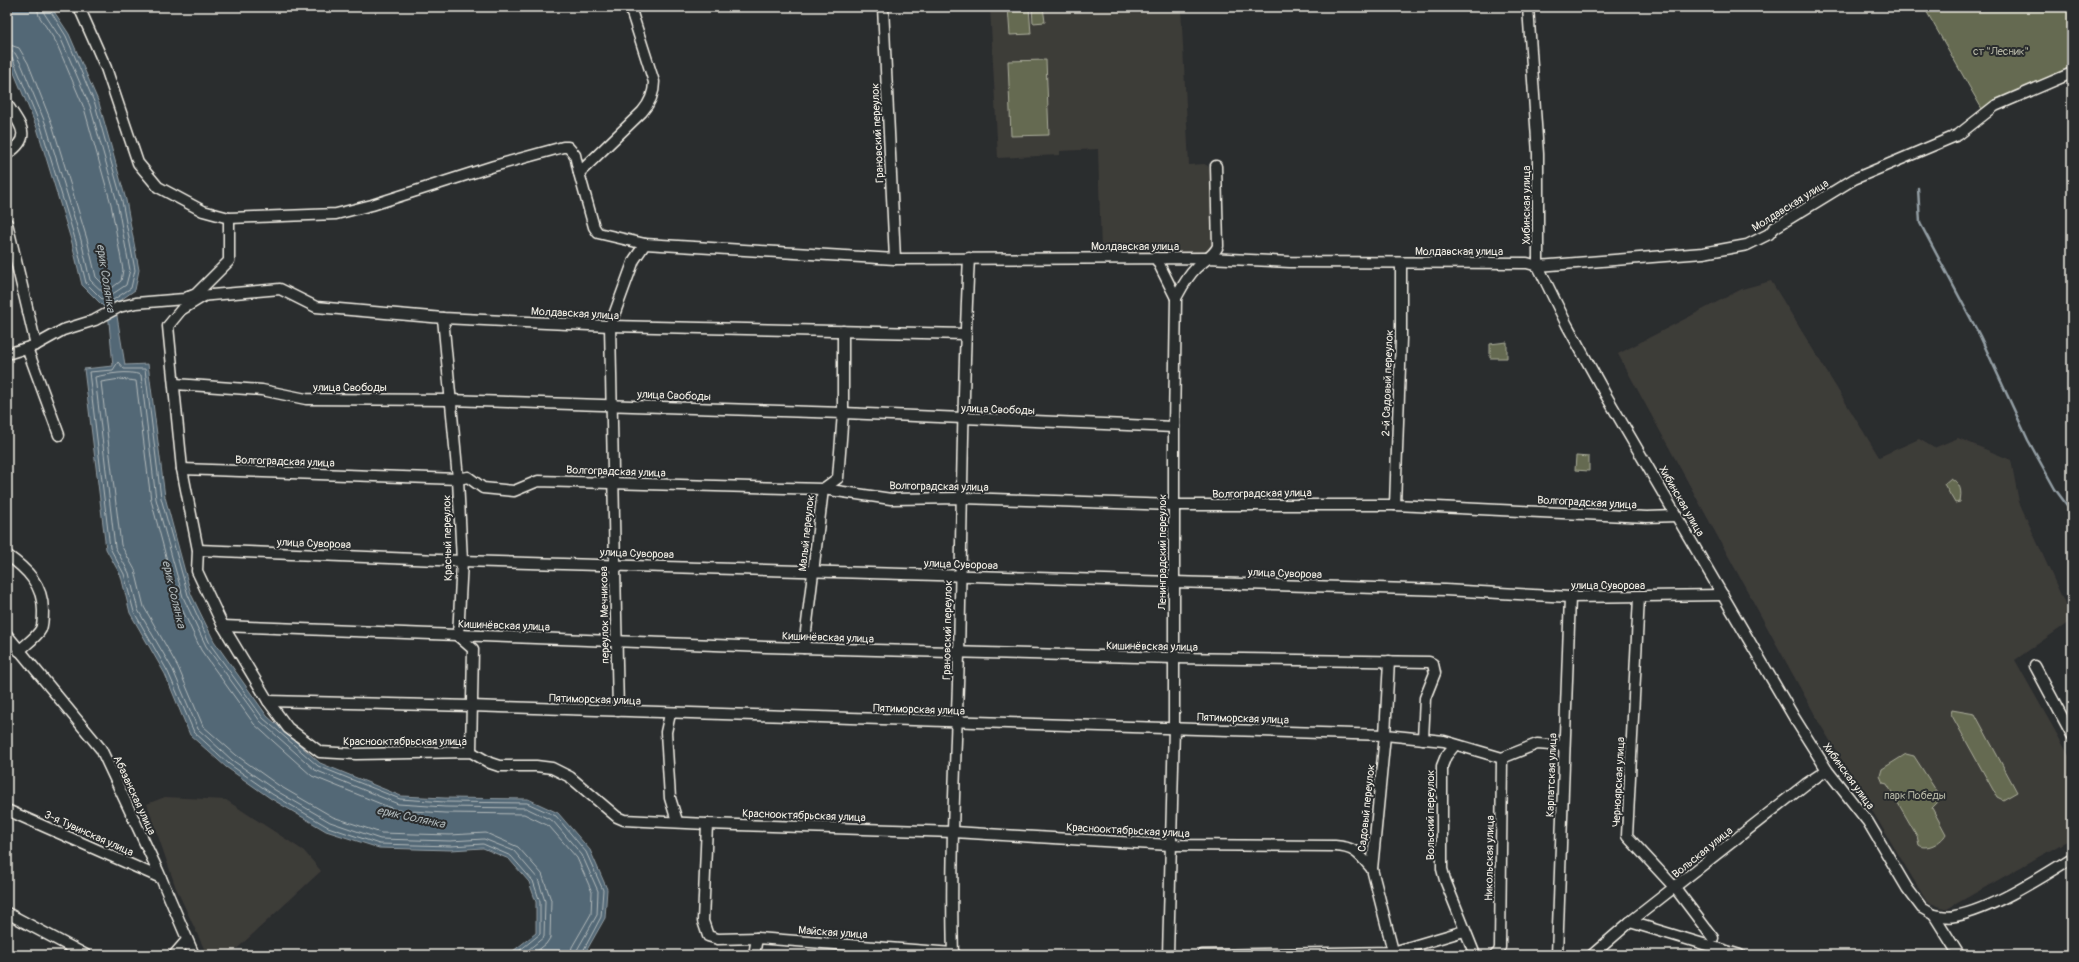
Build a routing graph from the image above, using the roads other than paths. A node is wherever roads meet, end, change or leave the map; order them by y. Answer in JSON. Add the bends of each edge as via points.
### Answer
{"nodes":[{"id":1,"x":79,"y":7,"type":"edge"},
{"id":2,"x":630,"y":7,"type":"edge"},
{"id":3,"x":882,"y":7,"type":"edge"},
{"id":4,"x":1528,"y":7,"type":"edge"},
{"id":5,"x":2072,"y":72,"type":"edge"},
{"id":6,"x":7,"y":104,"type":"edge"},
{"id":7,"x":7,"y":154,"type":"edge"},
{"id":8,"x":1216,"y":166,"type":"dead end"},
{"id":9,"x":579,"y":173,"type":"junction"},
{"id":10,"x":229,"y":218,"type":"junction"},
{"id":11,"x":7,"y":223,"type":"edge"},
{"id":12,"x":645,"y":244,"type":"junction"},
{"id":13,"x":968,"y":258,"type":"junction"},
{"id":14,"x":1156,"y":258,"type":"junction"},
{"id":15,"x":1208,"y":258,"type":"junction"},
{"id":16,"x":895,"y":259,"type":"junction"},
{"id":17,"x":1401,"y":263,"type":"junction"},
{"id":18,"x":1538,"y":266,"type":"junction"},
{"id":19,"x":204,"y":296,"type":"junction"},
{"id":20,"x":188,"y":297,"type":"junction"},
{"id":21,"x":1176,"y":298,"type":"junction"},
{"id":22,"x":443,"y":318,"type":"junction"},
{"id":23,"x":610,"y":326,"type":"junction"},
{"id":24,"x":843,"y":332,"type":"junction"},
{"id":25,"x":965,"y":334,"type":"junction"},
{"id":26,"x":32,"y":347,"type":"junction"},
{"id":27,"x":7,"y":354,"type":"edge"},
{"id":28,"x":175,"y":384,"type":"junction"},
{"id":29,"x":450,"y":400,"type":"junction"},
{"id":30,"x":613,"y":406,"type":"junction"},
{"id":31,"x":843,"y":413,"type":"junction"},
{"id":32,"x":962,"y":419,"type":"junction"},
{"id":33,"x":1174,"y":427,"type":"junction"},
{"id":34,"x":59,"y":435,"type":"dead end"},
{"id":35,"x":182,"y":469,"type":"junction"},
{"id":36,"x":458,"y":478,"type":"junction"},
{"id":37,"x":614,"y":484,"type":"junction"},
{"id":38,"x":823,"y":489,"type":"junction"},
{"id":39,"x":963,"y":498,"type":"junction"},
{"id":40,"x":1174,"y":505,"type":"junction"},
{"id":41,"x":1395,"y":505,"type":"junction"},
{"id":42,"x":1676,"y":516,"type":"junction"},
{"id":43,"x":198,"y":550,"type":"junction"},
{"id":44,"x":7,"y":554,"type":"edge"},
{"id":45,"x":462,"y":561,"type":"junction"},
{"id":46,"x":615,"y":564,"type":"junction"},
{"id":47,"x":814,"y":571,"type":"junction"},
{"id":48,"x":960,"y":576,"type":"junction"},
{"id":49,"x":1174,"y":582,"type":"junction"},
{"id":50,"x":1724,"y":595,"type":"junction"},
{"id":51,"x":1570,"y":597,"type":"junction"},
{"id":52,"x":1639,"y":597,"type":"junction"},
{"id":53,"x":223,"y":626,"type":"junction"},
{"id":54,"x":7,"y":635,"type":"edge"},
{"id":55,"x":458,"y":636,"type":"junction"},
{"id":56,"x":616,"y":642,"type":"junction"},
{"id":57,"x":804,"y":648,"type":"junction"},
{"id":58,"x":19,"y":651,"type":"junction"},
{"id":59,"x":959,"y":653,"type":"junction"},
{"id":60,"x":1174,"y":658,"type":"junction"},
{"id":61,"x":1389,"y":661,"type":"junction"},
{"id":62,"x":2035,"y":666,"type":"dead end"},
{"id":63,"x":268,"y":702,"type":"junction"},
{"id":64,"x":471,"y":706,"type":"junction"},
{"id":65,"x":618,"y":711,"type":"junction"},
{"id":66,"x":670,"y":714,"type":"junction"},
{"id":67,"x":2069,"y":721,"type":"edge"},
{"id":68,"x":956,"y":722,"type":"junction"},
{"id":69,"x":1174,"y":728,"type":"junction"},
{"id":70,"x":1385,"y":735,"type":"junction"},
{"id":71,"x":2072,"y":735,"type":"edge"},
{"id":72,"x":1423,"y":739,"type":"junction"},
{"id":73,"x":1455,"y":745,"type":"junction"},
{"id":74,"x":1564,"y":746,"type":"junction"},
{"id":75,"x":471,"y":752,"type":"junction"},
{"id":76,"x":1502,"y":758,"type":"junction"},
{"id":77,"x":1828,"y":770,"type":"junction"},
{"id":78,"x":8,"y":813,"type":"edge"},
{"id":79,"x":677,"y":821,"type":"junction"},
{"id":80,"x":707,"y":824,"type":"junction"},
{"id":81,"x":954,"y":832,"type":"junction"},
{"id":82,"x":1170,"y":845,"type":"junction"},
{"id":83,"x":2072,"y":858,"type":"edge"},
{"id":84,"x":1372,"y":869,"type":"junction"},
{"id":85,"x":161,"y":878,"type":"junction"},
{"id":86,"x":1676,"y":889,"type":"junction"},
{"id":87,"x":7,"y":913,"type":"edge"},
{"id":88,"x":1934,"y":915,"type":"junction"},
{"id":89,"x":1630,"y":922,"type":"junction"},
{"id":90,"x":1464,"y":931,"type":"junction"},
{"id":91,"x":756,"y":938,"type":"junction"},
{"id":92,"x":1713,"y":938,"type":"dead end"},
{"id":93,"x":187,"y":940,"type":"junction"},
{"id":94,"x":954,"y":954,"type":"edge"},
{"id":95,"x":1393,"y":954,"type":"edge"},
{"id":96,"x":86,"y":955,"type":"edge"},
{"id":97,"x":174,"y":955,"type":"edge"},
{"id":98,"x":194,"y":955,"type":"edge"},
{"id":99,"x":754,"y":955,"type":"edge"},
{"id":100,"x":1168,"y":955,"type":"edge"},
{"id":101,"x":1202,"y":955,"type":"edge"},
{"id":102,"x":1475,"y":955,"type":"edge"},
{"id":103,"x":1495,"y":955,"type":"edge"},
{"id":104,"x":1557,"y":955,"type":"edge"},
{"id":105,"x":1592,"y":955,"type":"edge"},
{"id":106,"x":1740,"y":955,"type":"edge"},
{"id":107,"x":1958,"y":955,"type":"edge"}],
"edges":[{"from":1,"to":10,"type":"street","via":[[106,68],[138,163],[158,187],[203,211]]},
{"from":2,"to":9,"type":"street","via":[[654,82],[654,91],[642,112]]},
{"from":3,"to":16,"type":"street","name":"Грановский переулок"},
{"from":4,"to":18,"type":"street","name":"Хибинская улица","via":[[1538,154]]},
{"from":5,"to":18,"type":"street","name":"Молдавская улица","via":[[1995,106],[1950,138],[1854,179],[1774,228],[1769,234],[1747,244],[1703,253]]},
{"from":6,"to":7,"type":"street","via":[[23,134],[19,146]]},
{"from":8,"to":15,"type":"street","name":"Ленинградский переулок","via":[[1218,246]]},
{"from":9,"to":10,"type":"street","via":[[572,151],[568,147],[563,147],[336,214]]},
{"from":9,"to":12,"type":"street","name":"Молдавская улица","via":[[594,228],[598,233]]},
{"from":10,"to":20,"type":"street","via":[[229,261],[196,294]]},
{"from":11,"to":26,"type":"street"},
{"from":12,"to":16,"type":"street","name":"Молдавская улица"},
{"from":12,"to":23,"type":"street","via":[[634,260]]},
{"from":13,"to":14,"type":"street","name":"Молдавская улица"},
{"from":13,"to":16,"type":"street","name":"Молдавская улица"},
{"from":13,"to":25,"type":"street","name":"Грановский переулок"},
{"from":14,"to":15,"type":"street","name":"Молдавская улица"},
{"from":14,"to":21,"type":"street"},
{"from":15,"to":17,"type":"street","name":"Молдавская улица"},
{"from":15,"to":21,"type":"street","name":"Ленинградский переулок","via":[[1185,281]]},
{"from":17,"to":18,"type":"street","name":"Молдавская улица","via":[[1527,263]]},
{"from":17,"to":41,"type":"street","name":"2-й Садовый переулок"},
{"from":18,"to":42,"type":"street","name":"Хибинская улица","via":[[1567,325]]},
{"from":19,"to":20,"type":"street","name":"Молдавская улица"},
{"from":19,"to":22,"type":"street","name":"Молдавская улица","via":[[280,289],[316,306]]},
{"from":19,"to":28,"type":"street","name":"Краснооктябрьская улица","via":[[181,310],[168,326]]},
{"from":20,"to":26,"type":"street","name":"Молдавская улица","via":[[119,307],[95,320],[63,330]]},
{"from":21,"to":33,"type":"street","name":"Ленинградский переулок"},
{"from":22,"to":23,"type":"street","name":"Молдавская улица"},
{"from":22,"to":29,"type":"street","name":"Красный переулок"},
{"from":23,"to":24,"type":"street","name":"Молдавская улица"},
{"from":23,"to":30,"type":"street","name":"переулок Мечникова"},
{"from":24,"to":25,"type":"street","name":"Молдавская улица"},
{"from":24,"to":31,"type":"street","name":"Малый переулок"},
{"from":25,"to":32,"type":"street","name":"Грановский переулок"},
{"from":26,"to":27,"type":"street","name":"Молдавская улица"},
{"from":26,"to":34,"type":"street"},
{"from":28,"to":29,"type":"street","name":"улица Свободы","via":[[262,390],[306,399]]},
{"from":28,"to":35,"type":"street","name":"Краснооктябрьская улица"},
{"from":29,"to":30,"type":"street","name":"улица Свободы"},
{"from":29,"to":36,"type":"street","name":"Красный переулок"},
{"from":30,"to":31,"type":"street","name":"улица Свободы"},
{"from":30,"to":37,"type":"street","name":"переулок Мечникова"},
{"from":31,"to":32,"type":"street","name":"улица Свободы"},
{"from":31,"to":38,"type":"street","name":"Малый переулок","via":[[838,478]]},
{"from":32,"to":33,"type":"street","name":"улица Свободы"},
{"from":32,"to":39,"type":"street","name":"Грановский переулок"},
{"from":33,"to":40,"type":"street","name":"Ленинградский переулок"},
{"from":35,"to":36,"type":"street","name":"Волгоградская улица"},
{"from":35,"to":43,"type":"street","name":"Краснооктябрьская улица"},
{"from":36,"to":37,"type":"street","name":"Волгоградская улица","via":[[468,477],[483,488],[514,490],[538,481]]},
{"from":36,"to":45,"type":"street","name":"Красный переулок"},
{"from":37,"to":38,"type":"street","name":"Волгоградская улица"},
{"from":37,"to":46,"type":"street","name":"переулок Мечникова"},
{"from":38,"to":39,"type":"street","name":"Волгоградская улица","via":[[891,499]]},
{"from":38,"to":47,"type":"street","name":"Малый переулок"},
{"from":39,"to":40,"type":"street","name":"Волгоградская улица"},
{"from":39,"to":48,"type":"street","name":"Грановский переулок"},
{"from":40,"to":41,"type":"street","name":"Волгоградская улица"},
{"from":40,"to":49,"type":"street","name":"Ленинградский переулок"},
{"from":41,"to":42,"type":"street","name":"Волгоградская улица","via":[[1647,517]]},
{"from":42,"to":50,"type":"street","name":"Хибинская улица"},
{"from":43,"to":45,"type":"street","name":"улица Суворова"},
{"from":43,"to":53,"type":"street","name":"Краснооктябрьская улица","via":[[197,571]]},
{"from":44,"to":58,"type":"street","via":[[37,583],[43,600],[40,631]]},
{"from":45,"to":46,"type":"street","name":"улица Суворова"},
{"from":45,"to":55,"type":"street","name":"Красный переулок"},
{"from":46,"to":47,"type":"street","name":"улица Суворова"},
{"from":46,"to":56,"type":"street","name":"переулок Мечникова"},
{"from":47,"to":48,"type":"street","name":"улица Суворова"},
{"from":47,"to":57,"type":"street","name":"Малый переулок"},
{"from":48,"to":49,"type":"street","name":"улица Суворова"},
{"from":48,"to":59,"type":"street","name":"Грановский переулок"},
{"from":49,"to":51,"type":"street","name":"улица Суворова"},
{"from":49,"to":60,"type":"street","name":"Ленинградский переулок"},
{"from":50,"to":52,"type":"street","name":"улица Суворова"},
{"from":50,"to":77,"type":"street","name":"Хибинская улица","via":[[1795,719]]},
{"from":51,"to":52,"type":"street","name":"улица Суворова"},
{"from":51,"to":74,"type":"street","name":"Карпатская улица"},
{"from":52,"to":86,"type":"street","name":"Черноярская улица","via":[[1627,836]]},
{"from":53,"to":55,"type":"street","name":"Кишинёвская улица"},
{"from":53,"to":63,"type":"street","name":"Краснооктябрьская улица"},
{"from":54,"to":58,"type":"street","name":"Абазанская улица"},
{"from":55,"to":56,"type":"street","name":"Кишинёвская улица"},
{"from":55,"to":64,"type":"street","via":[[473,649]]},
{"from":56,"to":57,"type":"street","name":"Кишинёвская улица"},
{"from":56,"to":65,"type":"street","name":"переулок Мечникова"},
{"from":57,"to":59,"type":"street","name":"Кишинёвская улица"},
{"from":58,"to":85,"type":"street","name":"Абазанская улица","via":[[101,750]]},
{"from":59,"to":60,"type":"street","name":"Кишинёвская улица"},
{"from":59,"to":68,"type":"street","name":"Грановский переулок"},
{"from":60,"to":61,"type":"street","name":"Кишинёвская улица"},
{"from":60,"to":69,"type":"street","name":"Ленинградский переулок"},
{"from":61,"to":70,"type":"street","name":"Садовый переулок"},
{"from":61,"to":72,"type":"street","name":"Кишинёвская улица","via":[[1433,664],[1435,673],[1425,698]]},
{"from":62,"to":67,"type":"street"},
{"from":63,"to":64,"type":"street","name":"Пятиморская улица"},
{"from":63,"to":75,"type":"street","name":"Краснооктябрьская улица","via":[[288,728],[320,752]]},
{"from":64,"to":65,"type":"street","name":"Пятиморская улица"},
{"from":64,"to":75,"type":"street"},
{"from":65,"to":66,"type":"street","name":"Пятиморская улица"},
{"from":66,"to":68,"type":"street","name":"Пятиморская улица"},
{"from":66,"to":79,"type":"street","via":[[666,732],[670,798]]},
{"from":67,"to":71,"type":"street"},
{"from":68,"to":69,"type":"street","name":"Пятиморская улица"},
{"from":68,"to":81,"type":"street","name":"Грановский переулок"},
{"from":69,"to":70,"type":"street","name":"Пятиморская улица"},
{"from":69,"to":82,"type":"street","name":"Ленинградский переулок"},
{"from":70,"to":72,"type":"street","name":"Пятиморская улица"},
{"from":70,"to":84,"type":"street","name":"Садовый переулок"},
{"from":72,"to":73,"type":"street","name":"Пятиморская улица"},
{"from":73,"to":76,"type":"street","name":"Пятиморская улица"},
{"from":73,"to":90,"type":"street","name":"Вольский переулок","via":[[1442,766],[1441,860],[1445,880]]},
{"from":74,"to":76,"type":"street","via":[[1537,744]]},
{"from":74,"to":104,"type":"street","name":"Карпатская улица"},
{"from":75,"to":79,"type":"street","name":"Краснооктябрьская улица","via":[[499,766],[536,766],[561,772],[624,820]]},
{"from":76,"to":103,"type":"street","name":"Никольская улица","via":[[1500,947]]},
{"from":77,"to":86,"type":"street","name":"Вольская улица","via":[[1806,784]]},
{"from":77,"to":88,"type":"street","name":"Хибинская улица","via":[[1868,822],[1907,888],[1922,908]]},
{"from":78,"to":85,"type":"street","name":"3-я Тувинская улица"},
{"from":79,"to":80,"type":"street","name":"Краснооктябрьская улица"},
{"from":80,"to":81,"type":"street","name":"Краснооктябрьская улица"},
{"from":80,"to":91,"type":"street","name":"Майская улица","via":[[704,921],[708,936],[718,939]]},
{"from":81,"to":82,"type":"street","name":"Краснооктябрьская улица"},
{"from":81,"to":94,"type":"street","name":"Грановский переулок"},
{"from":82,"to":84,"type":"street","name":"Краснооктябрьская улица","via":[[1346,846],[1355,850]]},
{"from":82,"to":100,"type":"street","name":"Ленинградский переулок"},
{"from":83,"to":88,"type":"street","via":[[2008,895],[1979,908],[1955,917]]},
{"from":84,"to":95,"type":"street","name":"Садовый переулок"},
{"from":85,"to":93,"type":"street","name":"Абазанская улица"},
{"from":86,"to":89,"type":"street","name":"Вольская улица"},
{"from":86,"to":92,"type":"street","name":"Черноярская улица"},
{"from":87,"to":96,"type":"street"},
{"from":88,"to":107,"type":"street","name":"Хибинская улица"},
{"from":89,"to":105,"type":"street","name":"Вольская улица"},
{"from":89,"to":106,"type":"street"},
{"from":90,"to":95,"type":"street"},
{"from":90,"to":102,"type":"street","name":"Вольский переулок"},
{"from":91,"to":94,"type":"street","name":"Майская улица"},
{"from":91,"to":99,"type":"street"},
{"from":93,"to":97,"type":"street"},
{"from":93,"to":98,"type":"street","name":"Абазанская улица"},
{"from":95,"to":101,"type":"street"}]}
